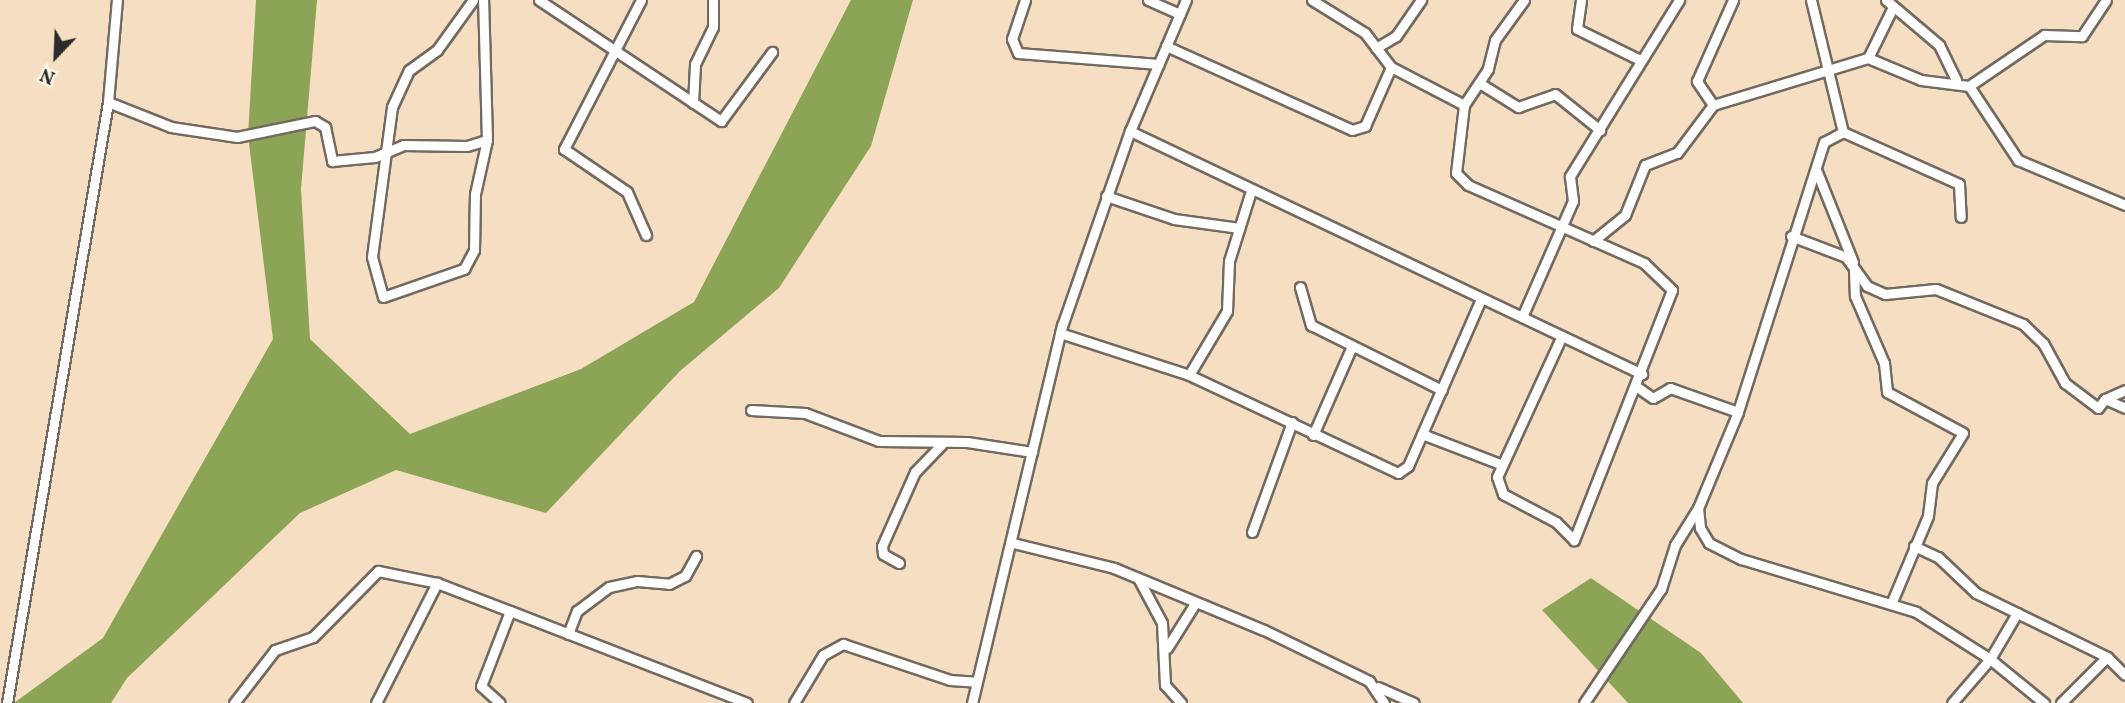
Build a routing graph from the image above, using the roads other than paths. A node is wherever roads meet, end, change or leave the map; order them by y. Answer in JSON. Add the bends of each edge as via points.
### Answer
{"nodes":[{"id":1,"x":117,"y":0,"type":"edge"},
{"id":2,"x":473,"y":0,"type":"edge"},
{"id":3,"x":483,"y":0,"type":"edge"},
{"id":4,"x":539,"y":0,"type":"edge"},
{"id":5,"x":641,"y":0,"type":"edge"},
{"id":6,"x":713,"y":0,"type":"edge"},
{"id":7,"x":1025,"y":0,"type":"edge"},
{"id":8,"x":1148,"y":0,"type":"edge"},
{"id":9,"x":1186,"y":0,"type":"edge"},
{"id":10,"x":1312,"y":0,"type":"edge"},
{"id":11,"x":1420,"y":0,"type":"edge"},
{"id":12,"x":1524,"y":0,"type":"edge"},
{"id":13,"x":1581,"y":0,"type":"edge"},
{"id":14,"x":1679,"y":0,"type":"edge"},
{"id":15,"x":1732,"y":0,"type":"edge"},
{"id":16,"x":1811,"y":0,"type":"edge"},
{"id":17,"x":2106,"y":0,"type":"edge"},
{"id":18,"x":1889,"y":4,"type":"edge"},
{"id":19,"x":1180,"y":14,"type":"junction"},
{"id":20,"x":1166,"y":46,"type":"junction"},
{"id":21,"x":612,"y":47,"type":"junction"},
{"id":22,"x":1376,"y":48,"type":"junction"},
{"id":23,"x":772,"y":52,"type":"dead end"},
{"id":24,"x":1867,"y":58,"type":"junction"},
{"id":25,"x":1640,"y":60,"type":"junction"},
{"id":26,"x":1159,"y":64,"type":"junction"},
{"id":27,"x":1391,"y":67,"type":"junction"},
{"id":28,"x":1830,"y":68,"type":"junction"},
{"id":29,"x":1956,"y":80,"type":"junction"},
{"id":30,"x":1481,"y":84,"type":"junction"},
{"id":31,"x":1969,"y":86,"type":"junction"},
{"id":32,"x":108,"y":102,"type":"junction"},
{"id":33,"x":693,"y":103,"type":"junction"},
{"id":34,"x":1464,"y":105,"type":"junction"},
{"id":35,"x":1713,"y":105,"type":"junction"},
{"id":36,"x":1600,"y":130,"type":"junction"},
{"id":37,"x":1130,"y":131,"type":"junction"},
{"id":38,"x":1843,"y":132,"type":"junction"},
{"id":39,"x":487,"y":139,"type":"junction"},
{"id":40,"x":387,"y":152,"type":"junction"},
{"id":41,"x":1816,"y":172,"type":"junction"},
{"id":42,"x":1251,"y":191,"type":"junction"},
{"id":43,"x":1106,"y":196,"type":"junction"},
{"id":44,"x":2125,"y":205,"type":"edge"},
{"id":45,"x":1961,"y":217,"type":"dead end"},
{"id":46,"x":1238,"y":228,"type":"junction"},
{"id":47,"x":1562,"y":228,"type":"junction"},
{"id":48,"x":646,"y":235,"type":"dead end"},
{"id":49,"x":1791,"y":236,"type":"junction"},
{"id":50,"x":1593,"y":241,"type":"junction"},
{"id":51,"x":1854,"y":270,"type":"junction"},
{"id":52,"x":1861,"y":280,"type":"junction"},
{"id":53,"x":1300,"y":287,"type":"dead end"},
{"id":54,"x":1481,"y":299,"type":"junction"},
{"id":55,"x":1522,"y":317,"type":"junction"},
{"id":56,"x":1060,"y":334,"type":"junction"},
{"id":57,"x":1562,"y":336,"type":"junction"},
{"id":58,"x":1352,"y":346,"type":"junction"},
{"id":59,"x":1642,"y":374,"type":"junction"},
{"id":60,"x":1189,"y":376,"type":"junction"},
{"id":61,"x":1637,"y":387,"type":"junction"},
{"id":62,"x":1442,"y":390,"type":"junction"},
{"id":63,"x":2125,"y":390,"type":"edge"},
{"id":64,"x":2105,"y":399,"type":"junction"},
{"id":65,"x":2125,"y":408,"type":"edge"},
{"id":66,"x":751,"y":410,"type":"dead end"},
{"id":67,"x":1738,"y":412,"type":"junction"},
{"id":68,"x":1292,"y":422,"type":"junction"},
{"id":69,"x":1422,"y":434,"type":"junction"},
{"id":70,"x":1313,"y":435,"type":"junction"},
{"id":71,"x":942,"y":444,"type":"junction"},
{"id":72,"x":1032,"y":452,"type":"junction"},
{"id":73,"x":1500,"y":464,"type":"junction"},
{"id":74,"x":1698,"y":508,"type":"junction"},
{"id":75,"x":1252,"y":532,"type":"dead end"},
{"id":76,"x":1013,"y":543,"type":"junction"},
{"id":77,"x":1914,"y":546,"type":"junction"},
{"id":78,"x":696,"y":556,"type":"dead end"},
{"id":79,"x":899,"y":563,"type":"dead end"},
{"id":80,"x":1137,"y":577,"type":"junction"},
{"id":81,"x":437,"y":583,"type":"junction"},
{"id":82,"x":1891,"y":604,"type":"junction"},
{"id":83,"x":1194,"y":605,"type":"junction"},
{"id":84,"x":510,"y":611,"type":"junction"},
{"id":85,"x":2017,"y":613,"type":"junction"},
{"id":86,"x":568,"y":634,"type":"junction"},
{"id":87,"x":1167,"y":648,"type":"junction"},
{"id":88,"x":2107,"y":657,"type":"junction"},
{"id":89,"x":1990,"y":659,"type":"junction"},
{"id":90,"x":2125,"y":675,"type":"edge"},
{"id":91,"x":976,"y":682,"type":"junction"},
{"id":92,"x":1378,"y":687,"type":"junction"},
{"id":93,"x":7,"y":703,"type":"edge"},
{"id":94,"x":234,"y":703,"type":"edge"},
{"id":95,"x":376,"y":703,"type":"edge"},
{"id":96,"x":500,"y":703,"type":"edge"},
{"id":97,"x":747,"y":703,"type":"edge"},
{"id":98,"x":794,"y":703,"type":"edge"},
{"id":99,"x":972,"y":703,"type":"edge"},
{"id":100,"x":1181,"y":703,"type":"edge"},
{"id":101,"x":1384,"y":703,"type":"edge"},
{"id":102,"x":1414,"y":703,"type":"edge"},
{"id":103,"x":1584,"y":703,"type":"edge"},
{"id":104,"x":1952,"y":703,"type":"edge"},
{"id":105,"x":2044,"y":703,"type":"edge"},
{"id":106,"x":2061,"y":703,"type":"edge"}],
"edges":[{"from":1,"to":32,"type":"street"},
{"from":2,"to":40,"type":"street","via":[[437,50],[409,70],[392,107]]},
{"from":3,"to":39,"type":"street"},
{"from":4,"to":21,"type":"street"},
{"from":5,"to":21,"type":"street"},
{"from":6,"to":33,"type":"street","via":[[713,27],[695,64]]},
{"from":7,"to":26,"type":"street","via":[[1012,40],[1018,52]]},
{"from":8,"to":19,"type":"street"},
{"from":9,"to":19,"type":"street"},
{"from":10,"to":22,"type":"street","via":[[1365,33]]},
{"from":11,"to":22,"type":"street","via":[[1396,36]]},
{"from":12,"to":30,"type":"street","via":[[1492,46]]},
{"from":13,"to":25,"type":"street","via":[[1577,29]]},
{"from":14,"to":25,"type":"street"},
{"from":15,"to":35,"type":"street","via":[[1697,81]]},
{"from":16,"to":28,"type":"street"},
{"from":17,"to":31,"type":"street","via":[[2082,36],[2044,34]]},
{"from":18,"to":24,"type":"street"},
{"from":18,"to":29,"type":"street","via":[[1940,46]]},
{"from":19,"to":20,"type":"street"},
{"from":20,"to":26,"type":"street"},
{"from":20,"to":27,"type":"street","via":[[1352,130],[1365,126]]},
{"from":21,"to":33,"type":"street"},
{"from":21,"to":48,"type":"street","via":[[564,149],[627,192]]},
{"from":22,"to":27,"type":"street"},
{"from":23,"to":33,"type":"street","via":[[724,120]]},
{"from":24,"to":28,"type":"street"},
{"from":24,"to":29,"type":"street","via":[[1921,80]]},
{"from":25,"to":36,"type":"street"},
{"from":26,"to":37,"type":"street"},
{"from":27,"to":34,"type":"street"},
{"from":28,"to":35,"type":"street"},
{"from":28,"to":38,"type":"street"},
{"from":29,"to":31,"type":"street"},
{"from":30,"to":34,"type":"street"},
{"from":30,"to":36,"type":"street","via":[[1518,107],[1555,94]]},
{"from":31,"to":44,"type":"street","via":[[2018,160]]},
{"from":32,"to":40,"type":"street","via":[[171,127],[237,137],[304,118],[325,127],[325,149],[332,161]]},
{"from":32,"to":93,"type":"street"},
{"from":34,"to":47,"type":"street","via":[[1455,160],[1460,179]]},
{"from":35,"to":50,"type":"street","via":[[1677,153],[1645,165],[1629,209]]},
{"from":36,"to":47,"type":"street","via":[[1570,176],[1573,201]]},
{"from":37,"to":42,"type":"street"},
{"from":37,"to":43,"type":"street"},
{"from":38,"to":41,"type":"street","via":[[1824,142]]},
{"from":38,"to":45,"type":"street","via":[[1959,184]]},
{"from":39,"to":40,"type":"street","via":[[467,146],[403,145]]},
{"from":39,"to":40,"type":"street","via":[[469,264],[387,298],[372,257]]},
{"from":41,"to":49,"type":"street"},
{"from":41,"to":52,"type":"street"},
{"from":42,"to":46,"type":"street"},
{"from":42,"to":54,"type":"street"},
{"from":43,"to":46,"type":"street","via":[[1174,219]]},
{"from":43,"to":56,"type":"street"},
{"from":46,"to":60,"type":"street","via":[[1226,275],[1227,312]]},
{"from":47,"to":50,"type":"street"},
{"from":47,"to":55,"type":"street"},
{"from":49,"to":51,"type":"street","via":[[1846,257]]},
{"from":49,"to":67,"type":"street"},
{"from":50,"to":59,"type":"street","via":[[1655,270],[1672,290]]},
{"from":51,"to":52,"type":"street"},
{"from":51,"to":77,"type":"street","via":[[1855,296],[1884,363],[1886,392],[1963,433],[1931,483],[1928,516]]},
{"from":52,"to":64,"type":"street","via":[[1885,294],[1944,291],[2023,324],[2043,343],[2065,383],[2098,408]]},
{"from":53,"to":58,"type":"street","via":[[1307,322]]},
{"from":54,"to":55,"type":"street"},
{"from":54,"to":62,"type":"street"},
{"from":55,"to":57,"type":"street"},
{"from":56,"to":60,"type":"street"},
{"from":56,"to":72,"type":"street"},
{"from":57,"to":59,"type":"street"},
{"from":57,"to":73,"type":"street"},
{"from":58,"to":62,"type":"street"},
{"from":58,"to":70,"type":"street"},
{"from":59,"to":61,"type":"street"},
{"from":60,"to":68,"type":"street"},
{"from":61,"to":67,"type":"street","via":[[1653,398],[1670,388]]},
{"from":61,"to":73,"type":"street","via":[[1577,538],[1503,494]]},
{"from":62,"to":69,"type":"street"},
{"from":63,"to":64,"type":"street"},
{"from":64,"to":65,"type":"street"},
{"from":66,"to":71,"type":"street","via":[[805,413],[879,441]]},
{"from":67,"to":74,"type":"street"},
{"from":68,"to":70,"type":"street"},
{"from":68,"to":75,"type":"street"},
{"from":69,"to":70,"type":"street","via":[[1408,466],[1398,473]]},
{"from":69,"to":73,"type":"street"},
{"from":71,"to":72,"type":"street"},
{"from":71,"to":79,"type":"street","via":[[915,472],[882,546],[883,554]]},
{"from":72,"to":76,"type":"street"},
{"from":74,"to":82,"type":"street","via":[[1705,538],[1721,550]]},
{"from":74,"to":103,"type":"street","via":[[1675,545],[1661,589]]},
{"from":76,"to":80,"type":"street"},
{"from":76,"to":91,"type":"street"},
{"from":77,"to":82,"type":"street"},
{"from":77,"to":85,"type":"street","via":[[1938,557],[1976,593]]},
{"from":78,"to":86,"type":"street","via":[[685,576],[668,584],[637,581],[609,587],[577,611]]},
{"from":80,"to":83,"type":"street"},
{"from":80,"to":87,"type":"street","via":[[1162,623]]},
{"from":81,"to":84,"type":"street"},
{"from":81,"to":94,"type":"street","via":[[378,571],[313,637],[275,650]]},
{"from":81,"to":95,"type":"street"},
{"from":82,"to":89,"type":"street","via":[[1916,612]]},
{"from":83,"to":87,"type":"street"},
{"from":83,"to":92,"type":"street","via":[[1265,630]]},
{"from":84,"to":86,"type":"street"},
{"from":84,"to":96,"type":"street","via":[[481,686]]},
{"from":85,"to":88,"type":"street"},
{"from":85,"to":89,"type":"street"},
{"from":86,"to":97,"type":"street"},
{"from":87,"to":100,"type":"street","via":[[1165,685]]},
{"from":88,"to":90,"type":"street"},
{"from":88,"to":106,"type":"street"},
{"from":89,"to":104,"type":"street"},
{"from":89,"to":105,"type":"street"},
{"from":91,"to":98,"type":"street","via":[[950,680],[843,644],[823,654]]},
{"from":91,"to":99,"type":"street"},
{"from":92,"to":101,"type":"street"},
{"from":92,"to":102,"type":"street"}]}
